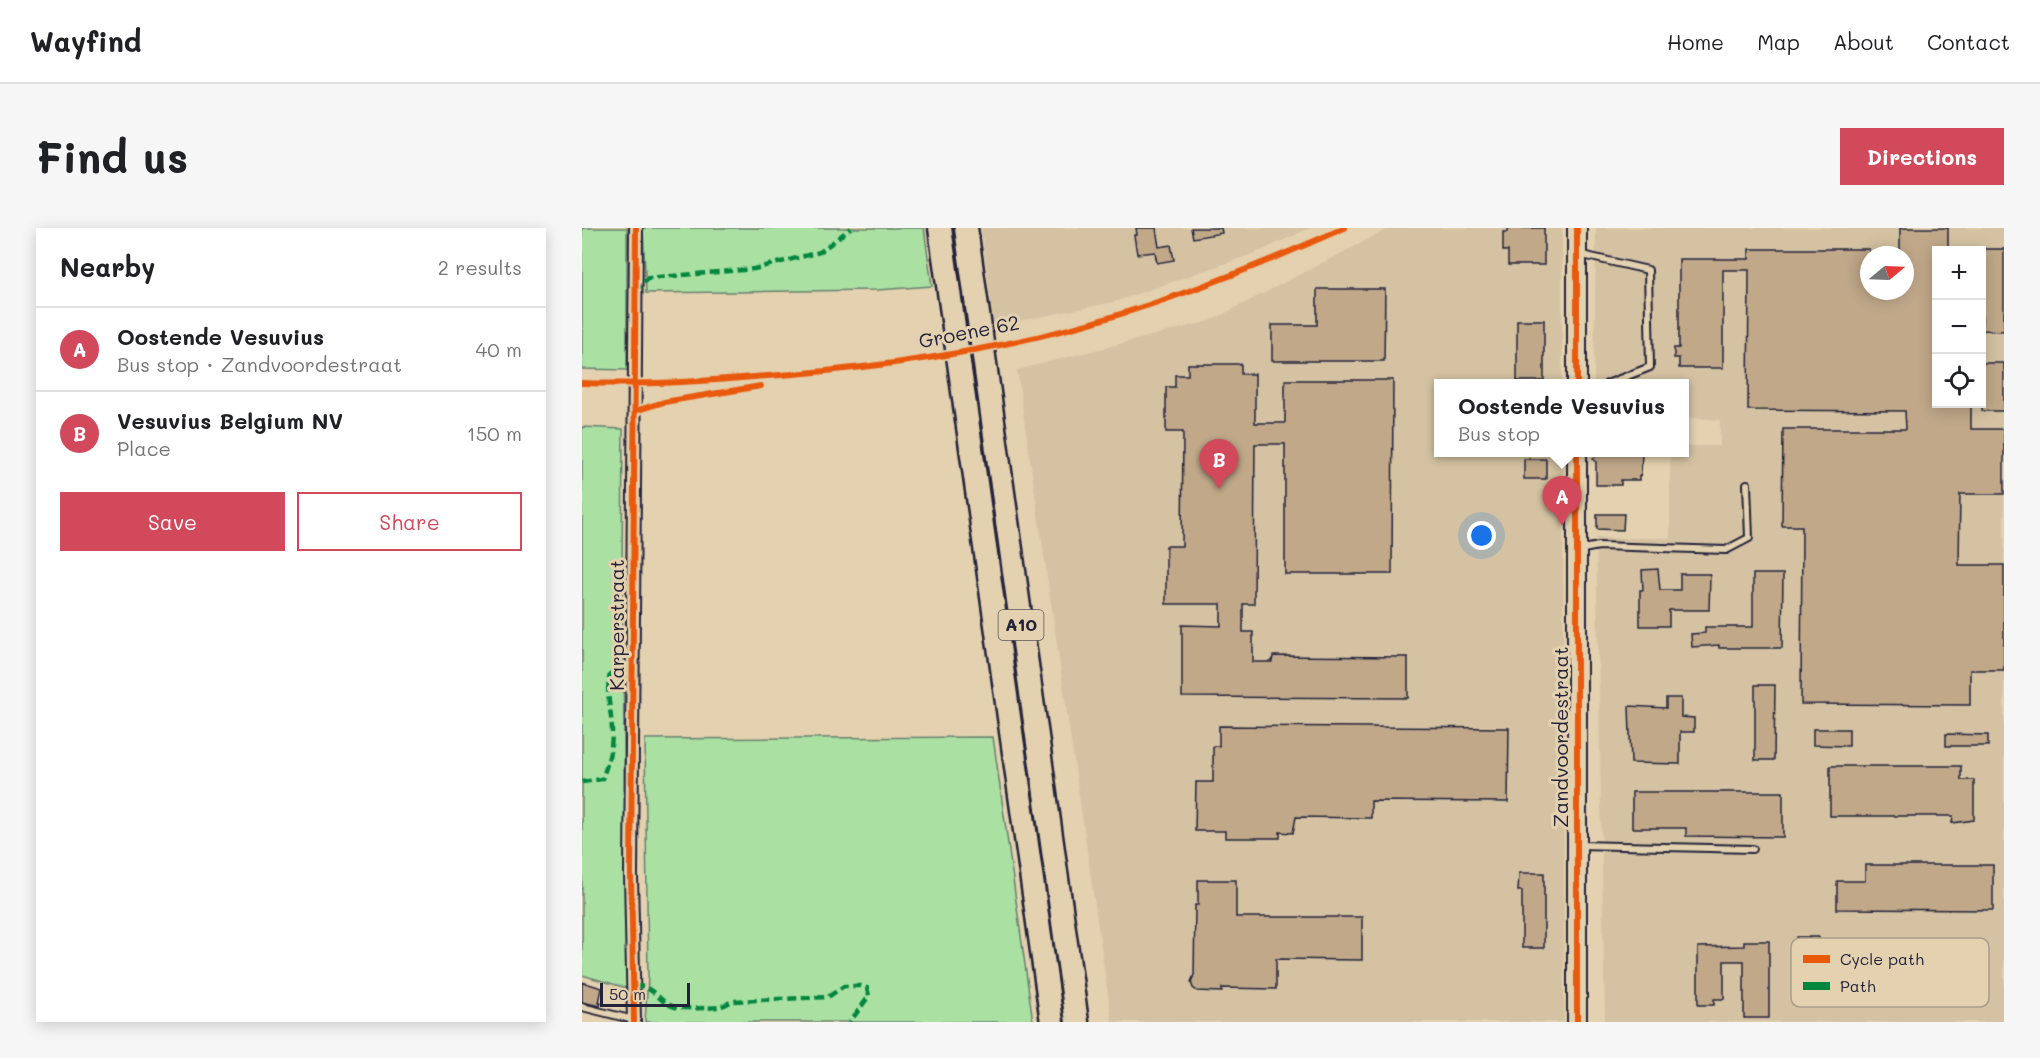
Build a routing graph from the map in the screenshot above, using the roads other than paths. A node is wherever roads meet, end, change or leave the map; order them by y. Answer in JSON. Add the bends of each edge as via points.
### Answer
{"nodes":[{"id":1,"x":636,"y":228,"type":"edge"},
{"id":2,"x":940,"y":228,"type":"edge"},
{"id":3,"x":966,"y":228,"type":"edge"},
{"id":4,"x":1578,"y":228,"type":"edge"},
{"id":5,"x":1578,"y":254,"type":"junction"},
{"id":6,"x":1577,"y":379,"type":"edge"},
{"id":7,"x":1620,"y":379,"type":"edge"},
{"id":8,"x":1577,"y":457,"type":"edge"},
{"id":9,"x":1747,"y":484,"type":"dead end"},
{"id":10,"x":1577,"y":550,"type":"junction"},
{"id":11,"x":1577,"y":845,"type":"junction"},
{"id":12,"x":1753,"y":849,"type":"dead end"},
{"id":13,"x":582,"y":1006,"type":"edge"},
{"id":14,"x":633,"y":1021,"type":"edge"},
{"id":15,"x":1052,"y":1022,"type":"edge"},
{"id":16,"x":1077,"y":1022,"type":"edge"},
{"id":17,"x":1577,"y":1022,"type":"edge"}],
"edges":[{"from":1,"to":14,"type":"street","name":"Karperstraat"},
{"from":2,"to":15,"type":"highway","number":"A10"},
{"from":3,"to":16,"type":"highway","number":"A10"},
{"from":4,"to":5,"type":"main road"},
{"from":5,"to":6,"type":"main road"},
{"from":5,"to":7,"type":"lane","via":[[1648,270],[1650,367]]},
{"from":8,"to":10,"type":"main road","name":"Zandvoordestraat"},
{"from":9,"to":10,"type":"lane","via":[[1749,538],[1726,550],[1599,546]]},
{"from":10,"to":11,"type":"main road","name":"Zandvoordestraat"},
{"from":11,"to":12,"type":"lane"},
{"from":11,"to":17,"type":"main road","name":"Zandvoordestraat"},
{"from":13,"to":14,"type":"lane"}]}
